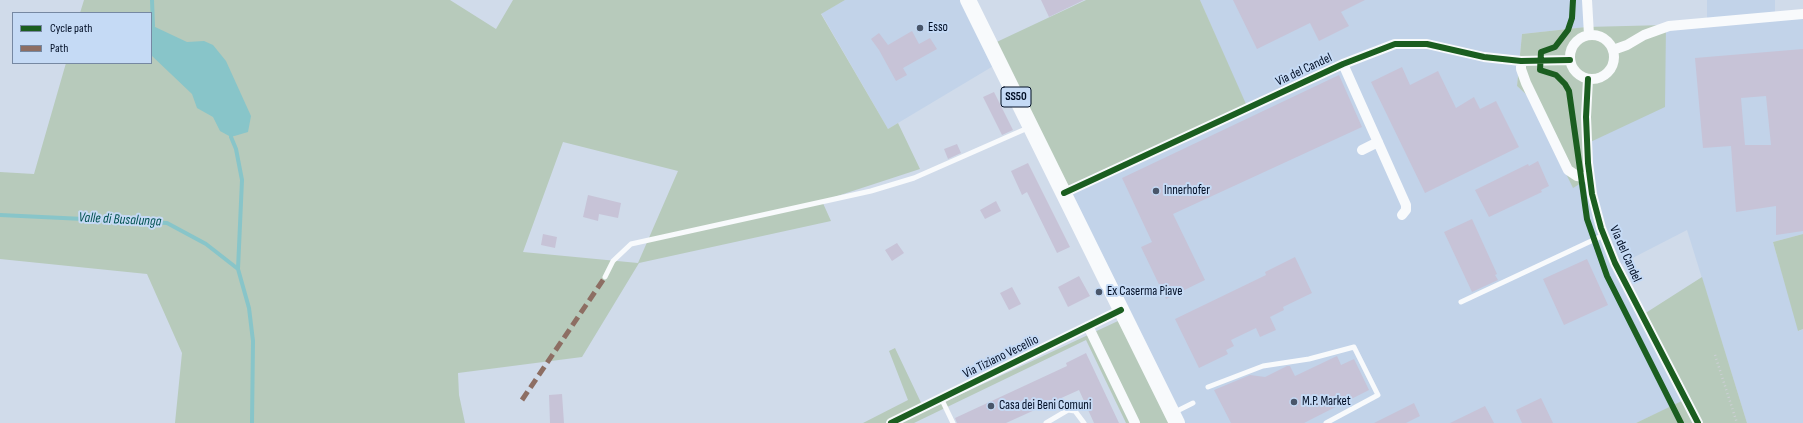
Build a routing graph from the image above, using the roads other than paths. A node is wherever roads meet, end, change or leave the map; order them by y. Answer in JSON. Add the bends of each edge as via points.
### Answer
{"nodes":[{"id":1,"x":968,"y":0,"type":"edge"},
{"id":2,"x":1587,"y":0,"type":"edge"},
{"id":3,"x":1803,"y":14,"type":"edge"},
{"id":4,"x":1589,"y":36,"type":"junction"},
{"id":5,"x":1612,"y":50,"type":"junction"},
{"id":6,"x":1570,"y":60,"type":"junction"},
{"id":7,"x":1521,"y":61,"type":"junction"},
{"id":8,"x":1343,"y":64,"type":"junction"},
{"id":9,"x":1588,"y":79,"type":"junction"},
{"id":10,"x":1031,"y":127,"type":"junction"},
{"id":11,"x":1378,"y":142,"type":"junction"},
{"id":12,"x":1362,"y":150,"type":"dead end"},
{"id":13,"x":1590,"y":178,"type":"junction"},
{"id":14,"x":1064,"y":193,"type":"junction"},
{"id":15,"x":1402,"y":215,"type":"dead end"},
{"id":16,"x":1604,"y":235,"type":"junction"},
{"id":17,"x":605,"y":277,"type":"dead end"},
{"id":18,"x":1461,"y":302,"type":"dead end"},
{"id":19,"x":1121,"y":310,"type":"junction"},
{"id":20,"x":1088,"y":326,"type":"junction"},
{"id":21,"x":1208,"y":387,"type":"dead end"},
{"id":22,"x":941,"y":398,"type":"junction"},
{"id":23,"x":1193,"y":403,"type":"dead end"},
{"id":24,"x":1174,"y":418,"type":"edge"},
{"id":25,"x":890,"y":423,"type":"edge"},
{"id":26,"x":953,"y":423,"type":"edge"},
{"id":27,"x":1046,"y":423,"type":"edge"},
{"id":28,"x":1084,"y":423,"type":"edge"},
{"id":29,"x":1135,"y":423,"type":"edge"},
{"id":30,"x":1326,"y":423,"type":"edge"},
{"id":31,"x":1698,"y":423,"type":"edge"}],
"edges":[{"from":1,"to":10,"type":"main road","number":"SS50"},
{"from":2,"to":4,"type":"street"},
{"from":3,"to":5,"type":"street","via":[[1669,26],[1644,34],[1627,45]]},
{"from":4,"to":5,"type":"street","via":[[1601,37]]},
{"from":4,"to":6,"type":"street","via":[[1577,41],[1570,53]]},
{"from":5,"to":9,"type":"street","via":[[1614,56],[1610,69],[1601,77]]},
{"from":6,"to":7,"type":"street","name":"Via del Candel"},
{"from":6,"to":9,"type":"street","via":[[1576,72]]},
{"from":7,"to":8,"type":"street","name":"Via del Candel","via":[[1484,57],[1447,47],[1418,43],[1395,44]]},
{"from":7,"to":13,"type":"street","via":[[1526,83],[1568,170],[1577,176]]},
{"from":8,"to":11,"type":"street","name":"Via del Candel"},
{"from":8,"to":14,"type":"street","name":"Via del Candel"},
{"from":9,"to":13,"type":"street","name":"Via del Candel","via":[[1586,117]]},
{"from":10,"to":14,"type":"main road","number":"SS50"},
{"from":10,"to":17,"type":"lane","via":[[914,178],[878,189],[631,244],[613,261]]},
{"from":11,"to":12,"type":"street"},
{"from":11,"to":15,"type":"street","name":"Via del Candel","via":[[1406,205]]},
{"from":13,"to":16,"type":"street","name":"Via del Candel"},
{"from":14,"to":19,"type":"main road"},
{"from":16,"to":18,"type":"lane"},
{"from":16,"to":31,"type":"street","name":"Via del Candel","via":[[1615,263]]},
{"from":19,"to":20,"type":"street","name":"Via Tiziano Vecellio"},
{"from":19,"to":24,"type":"main road"},
{"from":20,"to":22,"type":"street","name":"Via Tiziano Vecellio"},
{"from":20,"to":29,"type":"street"},
{"from":21,"to":30,"type":"lane","via":[[1263,366],[1309,359],[1354,347],[1378,395]]},
{"from":22,"to":25,"type":"street","name":"Via Tiziano Vecellio"},
{"from":22,"to":26,"type":"lane"},
{"from":23,"to":24,"type":"lane"},
{"from":27,"to":28,"type":"lane","via":[[1068,410],[1075,412]]}]}
